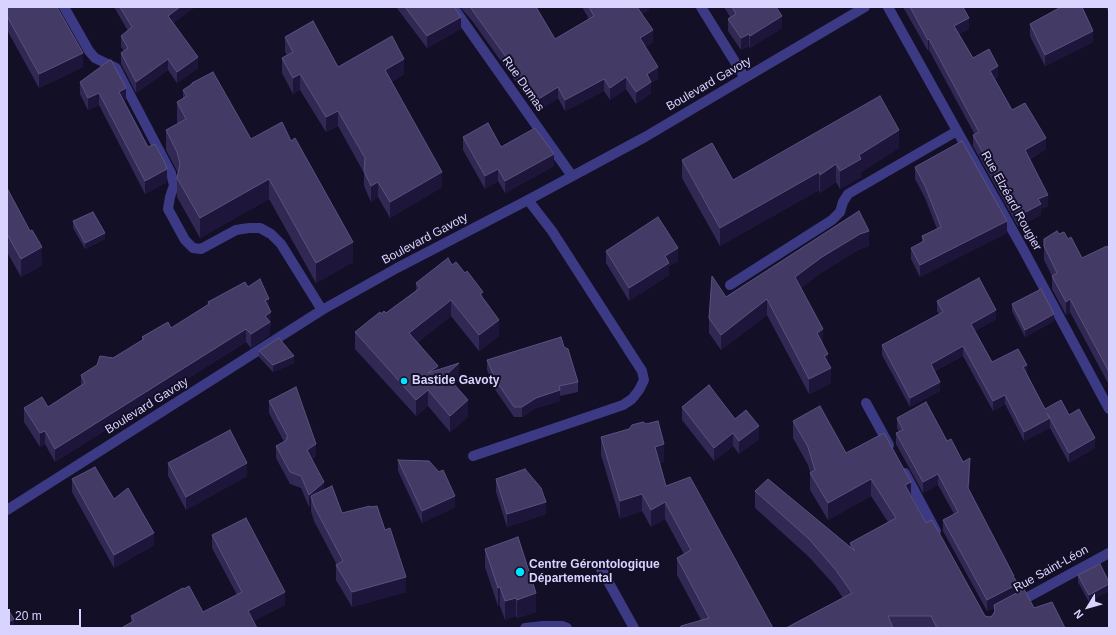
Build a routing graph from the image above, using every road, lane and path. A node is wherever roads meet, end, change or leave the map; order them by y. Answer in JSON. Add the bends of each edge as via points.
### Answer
{"nodes":[{"id":1,"x":64,"y":7,"type":"edge"},
{"id":2,"x":452,"y":7,"type":"edge"},
{"id":3,"x":701,"y":7,"type":"edge"},
{"id":4,"x":865,"y":7,"type":"edge"},
{"id":5,"x":888,"y":7,"type":"edge"},
{"id":6,"x":745,"y":78,"type":"junction"},
{"id":7,"x":957,"y":131,"type":"junction"},
{"id":8,"x":572,"y":176,"type":"junction"},
{"id":9,"x":528,"y":200,"type":"junction"},
{"id":10,"x":730,"y":285,"type":"dead end"},
{"id":11,"x":322,"y":310,"type":"junction"},
{"id":12,"x":866,"y":403,"type":"dead end"},
{"id":13,"x":1109,"y":409,"type":"edge"},
{"id":14,"x":893,"y":452,"type":"edge"},
{"id":15,"x":473,"y":456,"type":"dead end"},
{"id":16,"x":901,"y":466,"type":"edge"},
{"id":17,"x":7,"y":510,"type":"edge"},
{"id":18,"x":939,"y":536,"type":"edge"},
{"id":19,"x":1109,"y":553,"type":"edge"},
{"id":20,"x":599,"y":564,"type":"dead end"},
{"id":21,"x":1006,"y":609,"type":"edge"},
{"id":22,"x":525,"y":628,"type":"edge"},
{"id":23,"x":567,"y":628,"type":"edge"},
{"id":24,"x":634,"y":628,"type":"edge"}],
"edges":[{"from":1,"to":11,"type":"street","via":[[89,51],[95,58],[116,68],[171,173],[174,185],[168,209],[185,240],[193,248],[201,249],[236,230],[260,228],[281,244]]},
{"from":2,"to":8,"type":"street","name":"Rue Dumas"},
{"from":3,"to":6,"type":"street"},
{"from":4,"to":6,"type":"street","name":"Boulevard Gavoty"},
{"from":5,"to":7,"type":"street","name":"Rue Elzéard Rougier"},
{"from":6,"to":8,"type":"street","name":"Boulevard Gavoty","via":[[645,137]]},
{"from":7,"to":10,"type":"street","via":[[848,194],[840,212],[832,220]]},
{"from":7,"to":13,"type":"street","name":"Rue Elzéard Rougier"},
{"from":8,"to":9,"type":"street","name":"Boulevard Gavoty"},
{"from":9,"to":11,"type":"street","name":"Boulevard Gavoty"},
{"from":9,"to":15,"type":"street","via":[[552,230],[642,371],[644,380],[632,399],[623,405]]},
{"from":11,"to":17,"type":"street","name":"Boulevard Gavoty"},
{"from":12,"to":14,"type":"street"},
{"from":16,"to":18,"type":"street"},
{"from":19,"to":21,"type":"street","name":"Rue Saint-Léon"},
{"from":20,"to":24,"type":"street"},
{"from":22,"to":23,"type":"street"}]}
